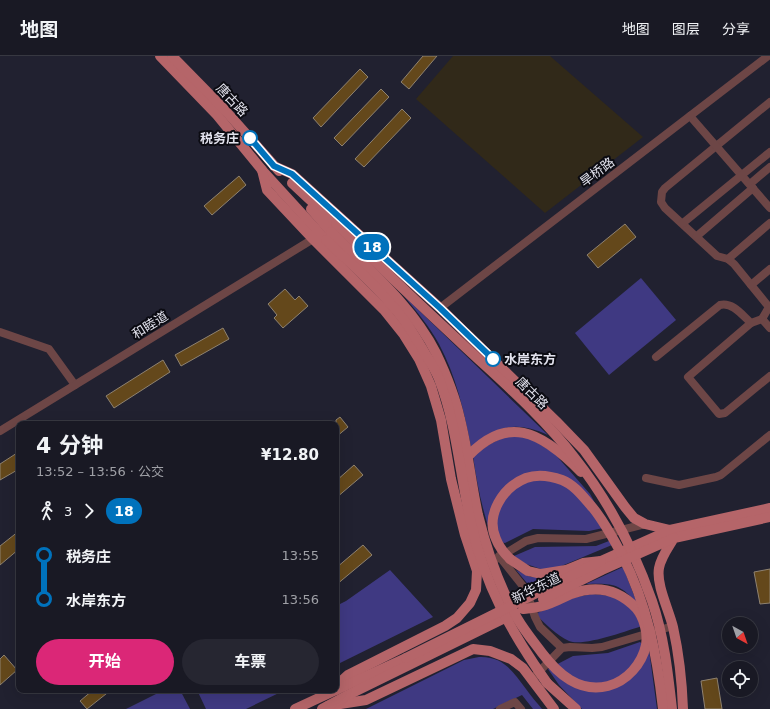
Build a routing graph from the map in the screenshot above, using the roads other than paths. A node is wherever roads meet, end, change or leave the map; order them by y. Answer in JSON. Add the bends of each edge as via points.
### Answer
{"nodes":[{"id":1,"x":160,"y":56,"type":"edge"},
{"id":2,"x":172,"y":56,"type":"edge"},
{"id":3,"x":768,"y":56,"type":"edge"},
{"id":4,"x":770,"y":102,"type":"edge"},
{"id":5,"x":690,"y":116,"type":"junction"},
{"id":6,"x":717,"y":146,"type":"junction"},
{"id":7,"x":770,"y":152,"type":"edge"},
{"id":8,"x":274,"y":166,"type":"junction"},
{"id":9,"x":770,"y":167,"type":"edge"},
{"id":10,"x":262,"y":170,"type":"junction"},
{"id":11,"x":742,"y":175,"type":"junction"},
{"id":12,"x":752,"y":186,"type":"junction"},
{"id":13,"x":770,"y":208,"type":"edge"},
{"id":14,"x":683,"y":223,"type":"junction"},
{"id":15,"x":770,"y":223,"type":"edge"},
{"id":16,"x":331,"y":232,"type":"junction"},
{"id":17,"x":697,"y":236,"type":"junction"},
{"id":18,"x":313,"y":239,"type":"junction"},
{"id":19,"x":728,"y":259,"type":"junction"},
{"id":20,"x":770,"y":269,"type":"edge"},
{"id":21,"x":751,"y":285,"type":"junction"},
{"id":22,"x":769,"y":307,"type":"edge"},
{"id":23,"x":440,"y":308,"type":"junction"},
{"id":24,"x":762,"y":319,"type":"junction"},
{"id":25,"x":751,"y":323,"type":"junction"},
{"id":26,"x":770,"y":328,"type":"edge"},
{"id":27,"x":0,"y":332,"type":"edge"},
{"id":28,"x":656,"y":357,"type":"dead end"},
{"id":29,"x":770,"y":376,"type":"edge"},
{"id":30,"x":74,"y":385,"type":"junction"},
{"id":31,"x":16,"y":421,"type":"edge"},
{"id":32,"x":16,"y":421,"type":"edge"},
{"id":33,"x":0,"y":431,"type":"edge"},
{"id":34,"x":770,"y":434,"type":"edge"},
{"id":35,"x":646,"y":478,"type":"dead end"},
{"id":36,"x":451,"y":479,"type":"junction"},
{"id":37,"x":597,"y":488,"type":"junction"},
{"id":38,"x":770,"y":508,"type":"edge"},
{"id":39,"x":770,"y":517,"type":"edge"},
{"id":40,"x":645,"y":524,"type":"junction"},
{"id":41,"x":672,"y":534,"type":"junction"},
{"id":42,"x":499,"y":556,"type":"junction"},
{"id":43,"x":601,"y":561,"type":"junction"},
{"id":44,"x":477,"y":571,"type":"junction"},
{"id":45,"x":523,"y":609,"type":"junction"},
{"id":46,"x":673,"y":626,"type":"junction"},
{"id":47,"x":562,"y":648,"type":"junction"},
{"id":48,"x":408,"y":661,"type":"junction"},
{"id":49,"x":681,"y":675,"type":"junction"},
{"id":50,"x":531,"y":680,"type":"junction"},
{"id":51,"x":339,"y":683,"type":"edge"},
{"id":52,"x":548,"y":683,"type":"junction"},
{"id":53,"x":339,"y":689,"type":"edge"},
{"id":54,"x":329,"y":693,"type":"edge"},
{"id":55,"x":366,"y":700,"type":"junction"},
{"id":56,"x":325,"y":707,"type":"edge"},
{"id":57,"x":295,"y":709,"type":"edge"},
{"id":58,"x":349,"y":709,"type":"edge"},
{"id":59,"x":500,"y":709,"type":"edge"},
{"id":60,"x":521,"y":709,"type":"edge"},
{"id":61,"x":554,"y":709,"type":"edge"},
{"id":62,"x":566,"y":709,"type":"edge"},
{"id":63,"x":576,"y":709,"type":"edge"},
{"id":64,"x":663,"y":709,"type":"edge"},
{"id":65,"x":671,"y":709,"type":"edge"},
{"id":66,"x":683,"y":709,"type":"edge"}],
"edges":[{"from":1,"to":10,"type":"main road","name":"唐古路","via":[[217,115]]},
{"from":2,"to":8,"type":"main road","name":"唐古路","via":[[224,109]]},
{"from":3,"to":5,"type":"street","name":"旱桥路"},
{"from":4,"to":6,"type":"street"},
{"from":5,"to":6,"type":"street"},
{"from":5,"to":23,"type":"street","name":"旱桥路"},
{"from":6,"to":11,"type":"street"},
{"from":6,"to":14,"type":"street","via":[[662,192],[661,202],[665,208]]},
{"from":7,"to":11,"type":"street"},
{"from":8,"to":16,"type":"main road","name":"唐古路"},
{"from":8,"to":23,"type":"main road","via":[[292,174]]},
{"from":9,"to":12,"type":"street"},
{"from":10,"to":16,"type":"main road","name":"唐古路"},
{"from":10,"to":18,"type":"main road","via":[[267,190]]},
{"from":11,"to":12,"type":"street"},
{"from":11,"to":14,"type":"street"},
{"from":12,"to":13,"type":"street"},
{"from":12,"to":17,"type":"street"},
{"from":14,"to":17,"type":"street"},
{"from":15,"to":19,"type":"street"},
{"from":16,"to":37,"type":"main road","name":"唐古路","bridge":true,"via":[[514,393],[574,456]]},
{"from":16,"to":45,"type":"main road","bridge":true,"via":[[396,297],[435,351],[450,384],[460,418],[478,516],[492,563],[526,632],[552,666],[563,676],[585,686],[598,687],[620,681],[631,673],[645,651],[646,633],[641,614],[610,590],[573,593],[543,606]]},
{"from":16,"to":52,"type":"main road","name":"唐古路","bridge":true,"via":[[373,286],[399,314],[416,337],[439,378],[452,423],[471,525],[491,588],[510,626]]},
{"from":17,"to":19,"type":"street","via":[[717,256]]},
{"from":18,"to":30,"type":"street","name":"和睦道"},
{"from":18,"to":36,"type":"main road","via":[[384,310],[419,359],[431,386],[441,420]]},
{"from":19,"to":21,"type":"street"},
{"from":20,"to":21,"type":"street"},
{"from":21,"to":22,"type":"street"},
{"from":22,"to":24,"type":"street"},
{"from":23,"to":40,"type":"main road","via":[[584,450],[634,518]]},
{"from":24,"to":25,"type":"street"},
{"from":24,"to":26,"type":"street"},
{"from":25,"to":28,"type":"street","via":[[733,307],[720,305]]},
{"from":25,"to":29,"type":"street","via":[[688,377],[719,414],[725,413]]},
{"from":27,"to":30,"type":"street","via":[[49,349]]},
{"from":30,"to":31,"type":"street","name":"和睦道"},
{"from":32,"to":33,"type":"street","name":"和睦道"},
{"from":34,"to":35,"type":"street","via":[[716,477],[679,485]]},
{"from":36,"to":37,"type":"main road","via":[[464,460],[491,438],[514,432],[538,437],[552,445]]},
{"from":36,"to":44,"type":"main road"},
{"from":37,"to":65,"type":"main road","name":"唐古路","bridge":true,"via":[[627,540],[653,602],[665,654]]},
{"from":38,"to":41,"type":"main road","name":"新华东道"},
{"from":39,"to":41,"type":"main road","name":"新华东道"},
{"from":40,"to":41,"type":"main road"},
{"from":40,"to":42,"type":"street","via":[[586,539],[538,538],[526,541]]},
{"from":41,"to":43,"type":"main road","name":"新华东道","bridge":true},
{"from":41,"to":45,"type":"main road","name":"新华东道","bridge":true},
{"from":41,"to":46,"type":"main road","via":[[659,569],[660,582]]},
{"from":42,"to":44,"type":"street"},
{"from":42,"to":47,"type":"street","via":[[526,590],[540,627]]},
{"from":43,"to":48,"type":"main road","name":"新华东道","bridge":true},
{"from":43,"to":64,"type":"main road","bridge":true,"via":[[541,574],[517,565],[495,539],[493,520],[500,499],[515,485],[528,478],[549,477],[562,480],[573,487],[603,521],[630,572],[644,608],[653,638]]},
{"from":44,"to":51,"type":"main road","via":[[476,590],[470,603],[457,618],[348,675]]},
{"from":45,"to":48,"type":"main road","name":"新华东道","bridge":true},
{"from":46,"to":47,"type":"street","via":[[602,647]]},
{"from":46,"to":49,"type":"main road"},
{"from":47,"to":50,"type":"street"},
{"from":48,"to":53,"type":"main road","name":"新华东道"},
{"from":48,"to":56,"type":"main road","name":"新华东道"},
{"from":49,"to":65,"type":"main road"},
{"from":49,"to":66,"type":"main road"},
{"from":50,"to":55,"type":"main road","via":[[523,668],[511,659],[490,651],[473,649]]},
{"from":50,"to":61,"type":"main road"},
{"from":52,"to":62,"type":"main road","name":"唐古路"},
{"from":52,"to":63,"type":"main road"},
{"from":54,"to":57,"type":"main road","name":"新华东道"},
{"from":55,"to":56,"type":"main road"},
{"from":55,"to":58,"type":"street"},
{"from":59,"to":60,"type":"street","via":[[515,702]]}]}
